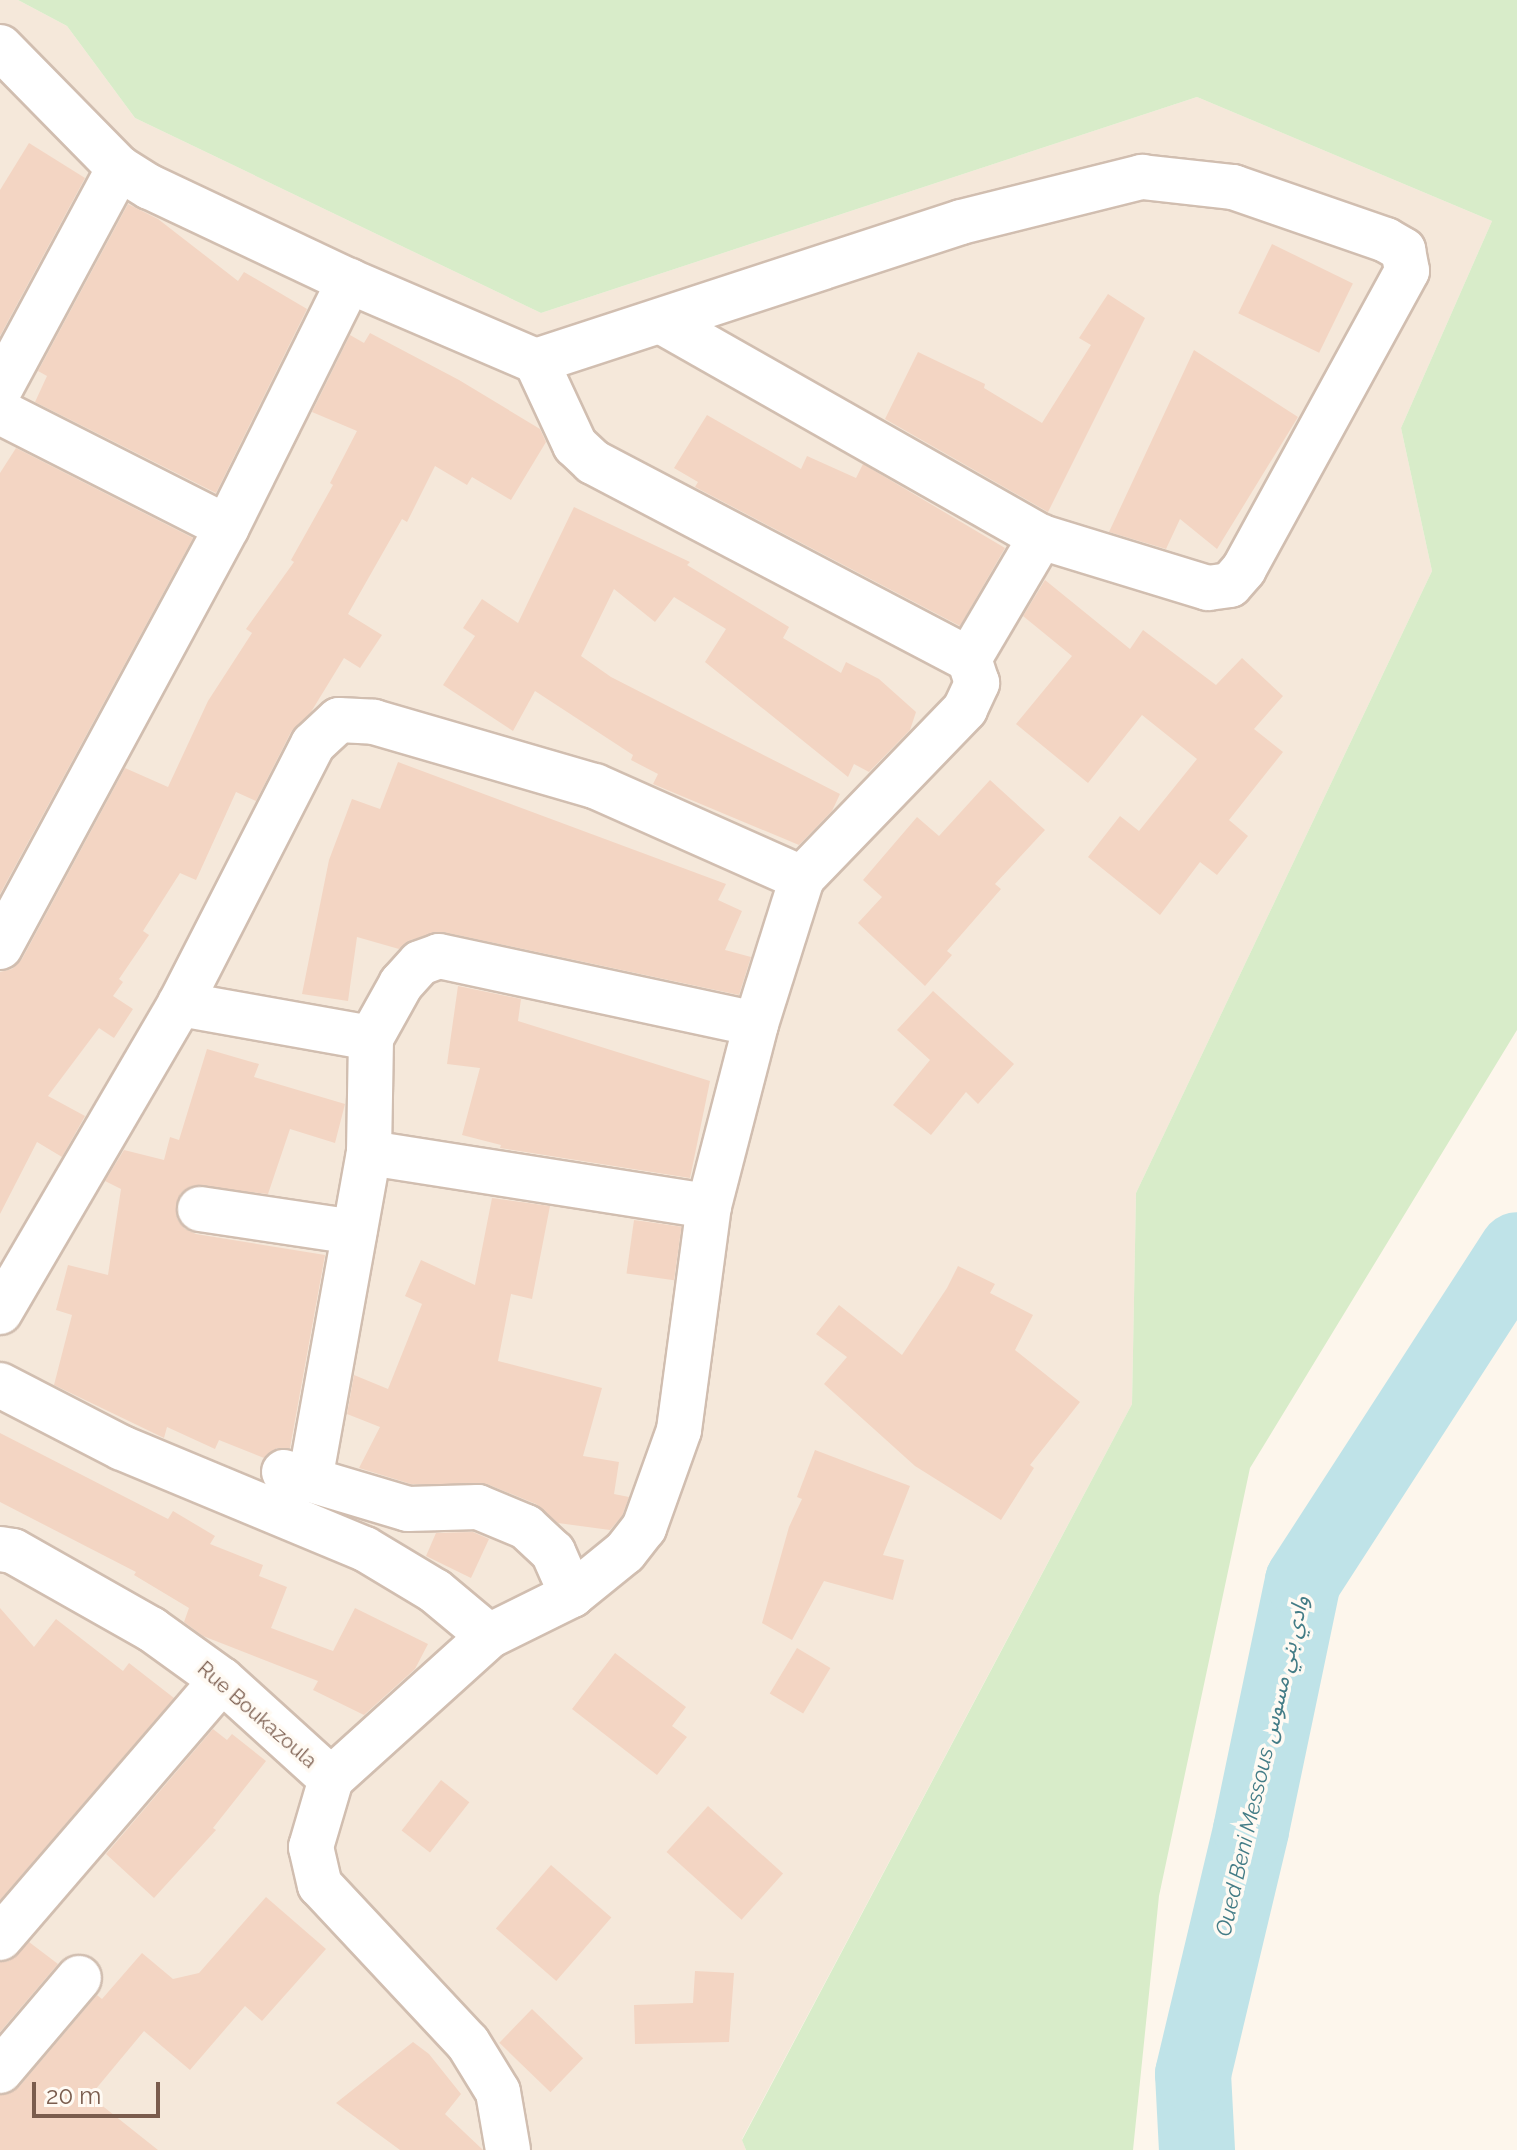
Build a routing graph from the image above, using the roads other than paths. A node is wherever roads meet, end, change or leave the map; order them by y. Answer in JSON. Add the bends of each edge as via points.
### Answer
{"nodes":[{"id":1,"x":0,"y":47,"type":"edge"},
{"id":2,"x":119,"y":168,"type":"junction"},
{"id":3,"x":349,"y":281,"type":"junction"},
{"id":4,"x":663,"y":322,"type":"junction"},
{"id":5,"x":536,"y":361,"type":"junction"},
{"id":6,"x":0,"y":389,"type":"edge"},
{"id":7,"x":0,"y":412,"type":"edge"},
{"id":8,"x":227,"y":527,"type":"junction"},
{"id":9,"x":1041,"y":537,"type":"junction"},
{"id":10,"x":969,"y":659,"type":"junction"},
{"id":11,"x":802,"y":878,"type":"junction"},
{"id":12,"x":1,"y":944,"type":"edge"},
{"id":13,"x":180,"y":1004,"type":"junction"},
{"id":14,"x":756,"y":1024,"type":"junction"},
{"id":15,"x":371,"y":1038,"type":"junction"},
{"id":16,"x":369,"y":1153,"type":"junction"},
{"id":17,"x":709,"y":1206,"type":"junction"},
{"id":18,"x":200,"y":1209,"type":"dead end"},
{"id":19,"x":354,"y":1232,"type":"junction"},
{"id":20,"x":0,"y":1312,"type":"edge"},
{"id":21,"x":0,"y":1385,"type":"edge"},
{"id":22,"x":0,"y":1549,"type":"edge"},
{"id":23,"x":572,"y":1595,"type":"junction"},
{"id":24,"x":489,"y":1636,"type":"junction"},
{"id":25,"x":222,"y":1680,"type":"junction"},
{"id":26,"x":331,"y":1779,"type":"junction"},
{"id":27,"x":0,"y":1938,"type":"edge"},
{"id":28,"x":79,"y":1978,"type":"dead end"},
{"id":29,"x":0,"y":2071,"type":"edge"},
{"id":30,"x":508,"y":2150,"type":"edge"}],
"edges":[{"from":1,"to":2,"type":"street"},
{"from":2,"to":3,"type":"street"},
{"from":2,"to":6,"type":"street"},
{"from":3,"to":5,"type":"street"},
{"from":3,"to":8,"type":"street"},
{"from":4,"to":5,"type":"street"},
{"from":4,"to":9,"type":"street"},
{"from":4,"to":9,"type":"street","via":[[961,222],[1142,177],[1233,187],[1403,250],[1407,271],[1244,569],[1230,585],[1208,588]]},
{"from":5,"to":10,"type":"street","via":[[575,445],[593,462]]},
{"from":7,"to":8,"type":"street"},
{"from":8,"to":12,"type":"street"},
{"from":9,"to":10,"type":"street"},
{"from":10,"to":11,"type":"street","via":[[977,683],[965,709]]},
{"from":11,"to":13,"type":"street","via":[[595,786],[374,722],[339,720],[313,744]]},
{"from":11,"to":14,"type":"street","name":"Rue Boukazoula"},
{"from":13,"to":15,"type":"street"},
{"from":13,"to":20,"type":"street"},
{"from":14,"to":15,"type":"street","via":[[439,956],[420,963],[401,984]]},
{"from":14,"to":17,"type":"street","name":"Rue Boukazoula"},
{"from":15,"to":16,"type":"street"},
{"from":16,"to":17,"type":"street"},
{"from":16,"to":19,"type":"street"},
{"from":17,"to":23,"type":"street","name":"Rue Boukazoula","via":[[679,1430],[644,1528],[625,1552]]},
{"from":18,"to":19,"type":"street"},
{"from":19,"to":23,"type":"street","via":[[297,1476],[408,1509],[478,1507],[526,1527],[553,1552]]},
{"from":21,"to":24,"type":"street","via":[[122,1448],[365,1549],[435,1591]]},
{"from":22,"to":25,"type":"street","name":"Rue Boukazoula","via":[[13,1551],[151,1629]]},
{"from":23,"to":24,"type":"street","name":"Rue Boukazoula"},
{"from":24,"to":26,"type":"street","name":"Rue Boukazoula"},
{"from":25,"to":26,"type":"street","name":"Rue Boukazoula"},
{"from":25,"to":27,"type":"street"},
{"from":26,"to":30,"type":"street","via":[[311,1847],[320,1885],[468,2043],[498,2092]]},
{"from":28,"to":29,"type":"street"}]}
